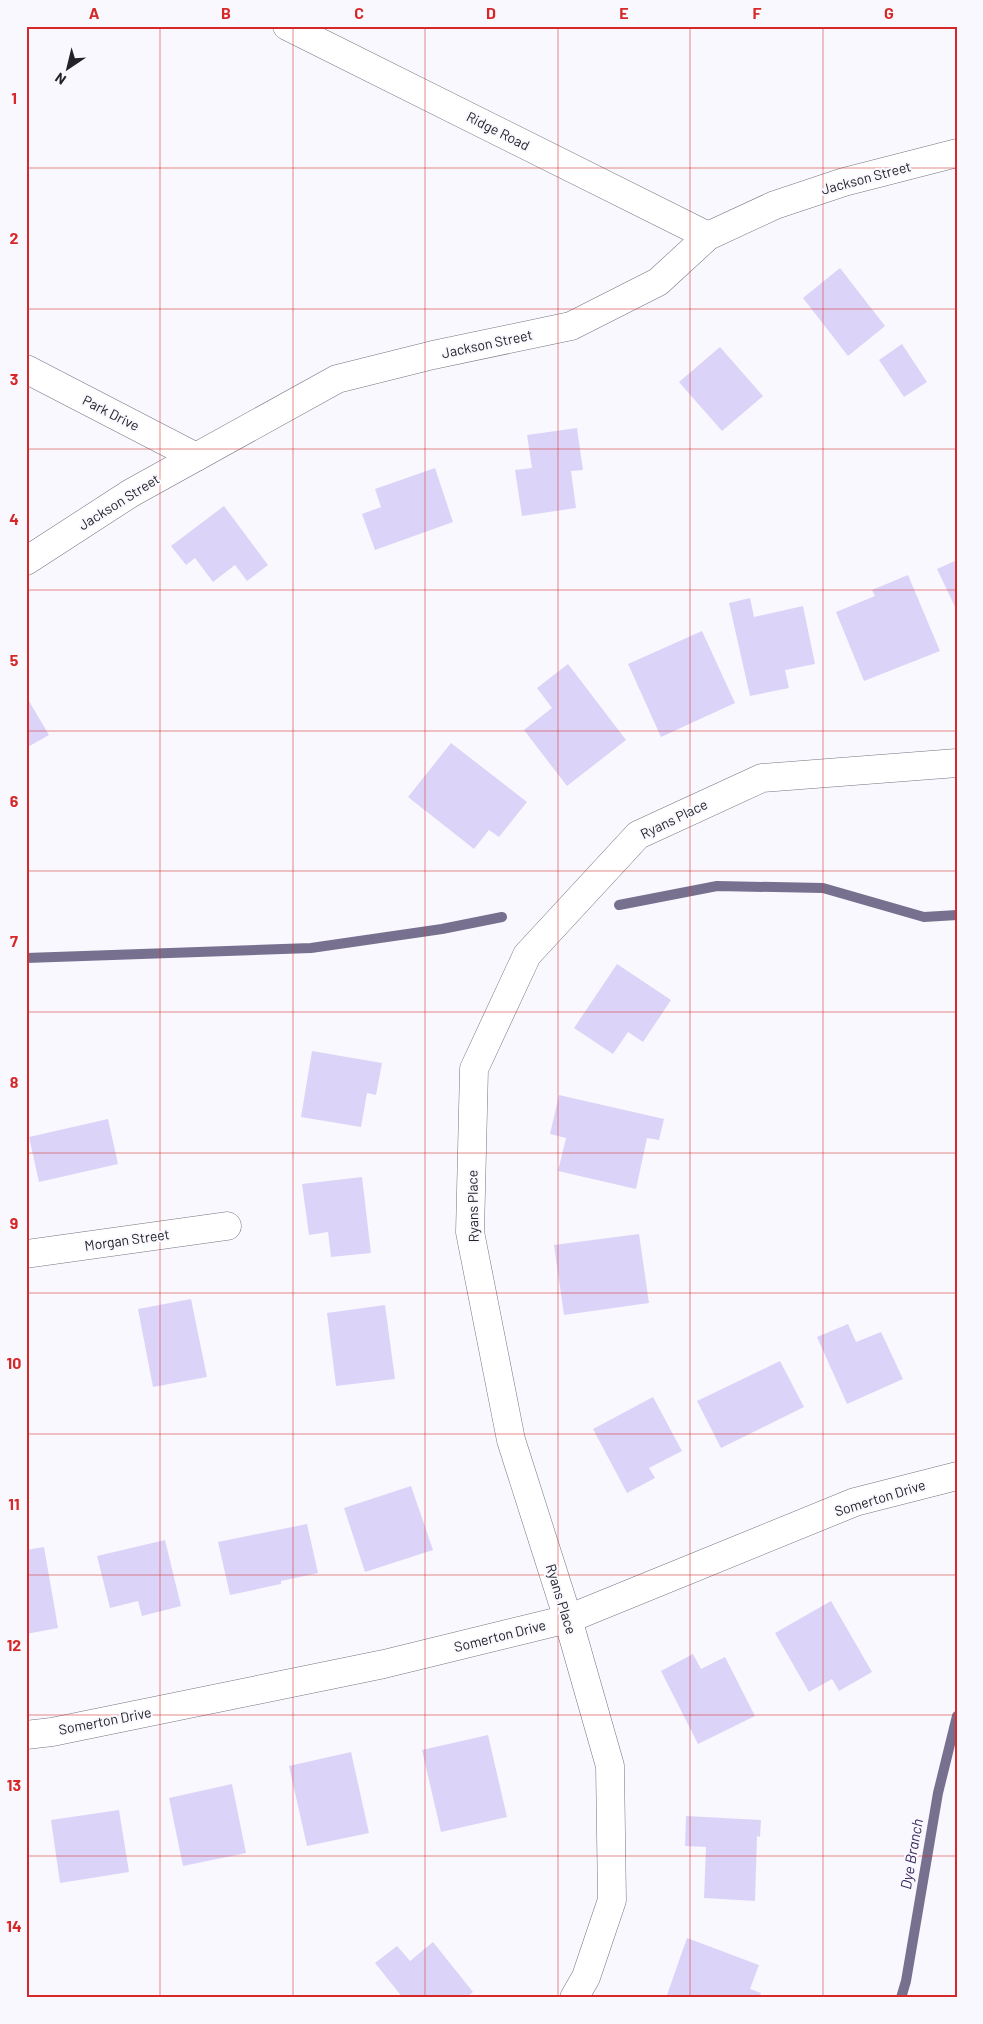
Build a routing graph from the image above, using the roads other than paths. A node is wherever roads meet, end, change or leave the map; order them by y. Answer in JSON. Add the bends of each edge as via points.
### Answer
{"nodes":[{"id":1,"x":287,"y":26,"type":"edge"},
{"id":2,"x":957,"y":153,"type":"edge"},
{"id":3,"x":708,"y":236,"type":"junction"},
{"id":4,"x":26,"y":368,"type":"edge"},
{"id":5,"x":196,"y":456,"type":"junction"},
{"id":6,"x":26,"y":561,"type":"edge"},
{"id":7,"x":957,"y":763,"type":"edge"},
{"id":8,"x":227,"y":1226,"type":"dead end"},
{"id":9,"x":26,"y":1254,"type":"edge"},
{"id":10,"x":957,"y":1476,"type":"edge"},
{"id":11,"x":568,"y":1619,"type":"junction"},
{"id":12,"x":26,"y":1735,"type":"edge"},
{"id":13,"x":574,"y":1998,"type":"edge"}],
"edges":[{"from":1,"to":3,"type":"street","name":"Ridge Road"},
{"from":2,"to":3,"type":"street","name":"Jackson Street","via":[[844,182],[775,205]]},
{"from":3,"to":5,"type":"street","name":"Jackson Street","via":[[658,282],[571,326],[337,379]]},
{"from":4,"to":5,"type":"street","name":"Park Drive"},
{"from":5,"to":6,"type":"street","name":"Jackson Street","via":[[131,493]]},
{"from":7,"to":11,"type":"street","name":"Ryans Place","via":[[762,778],[638,835],[527,955],[474,1069],[470,1232],[511,1440]]},
{"from":8,"to":9,"type":"street","name":"Morgan Street"},
{"from":10,"to":11,"type":"street","name":"Somerton Drive","via":[[855,1502]]},
{"from":11,"to":12,"type":"street","name":"Somerton Drive","via":[[384,1664]]},
{"from":11,"to":13,"type":"street","name":"Ryans Place","via":[[610,1766],[612,1900],[586,1977]]}]}
